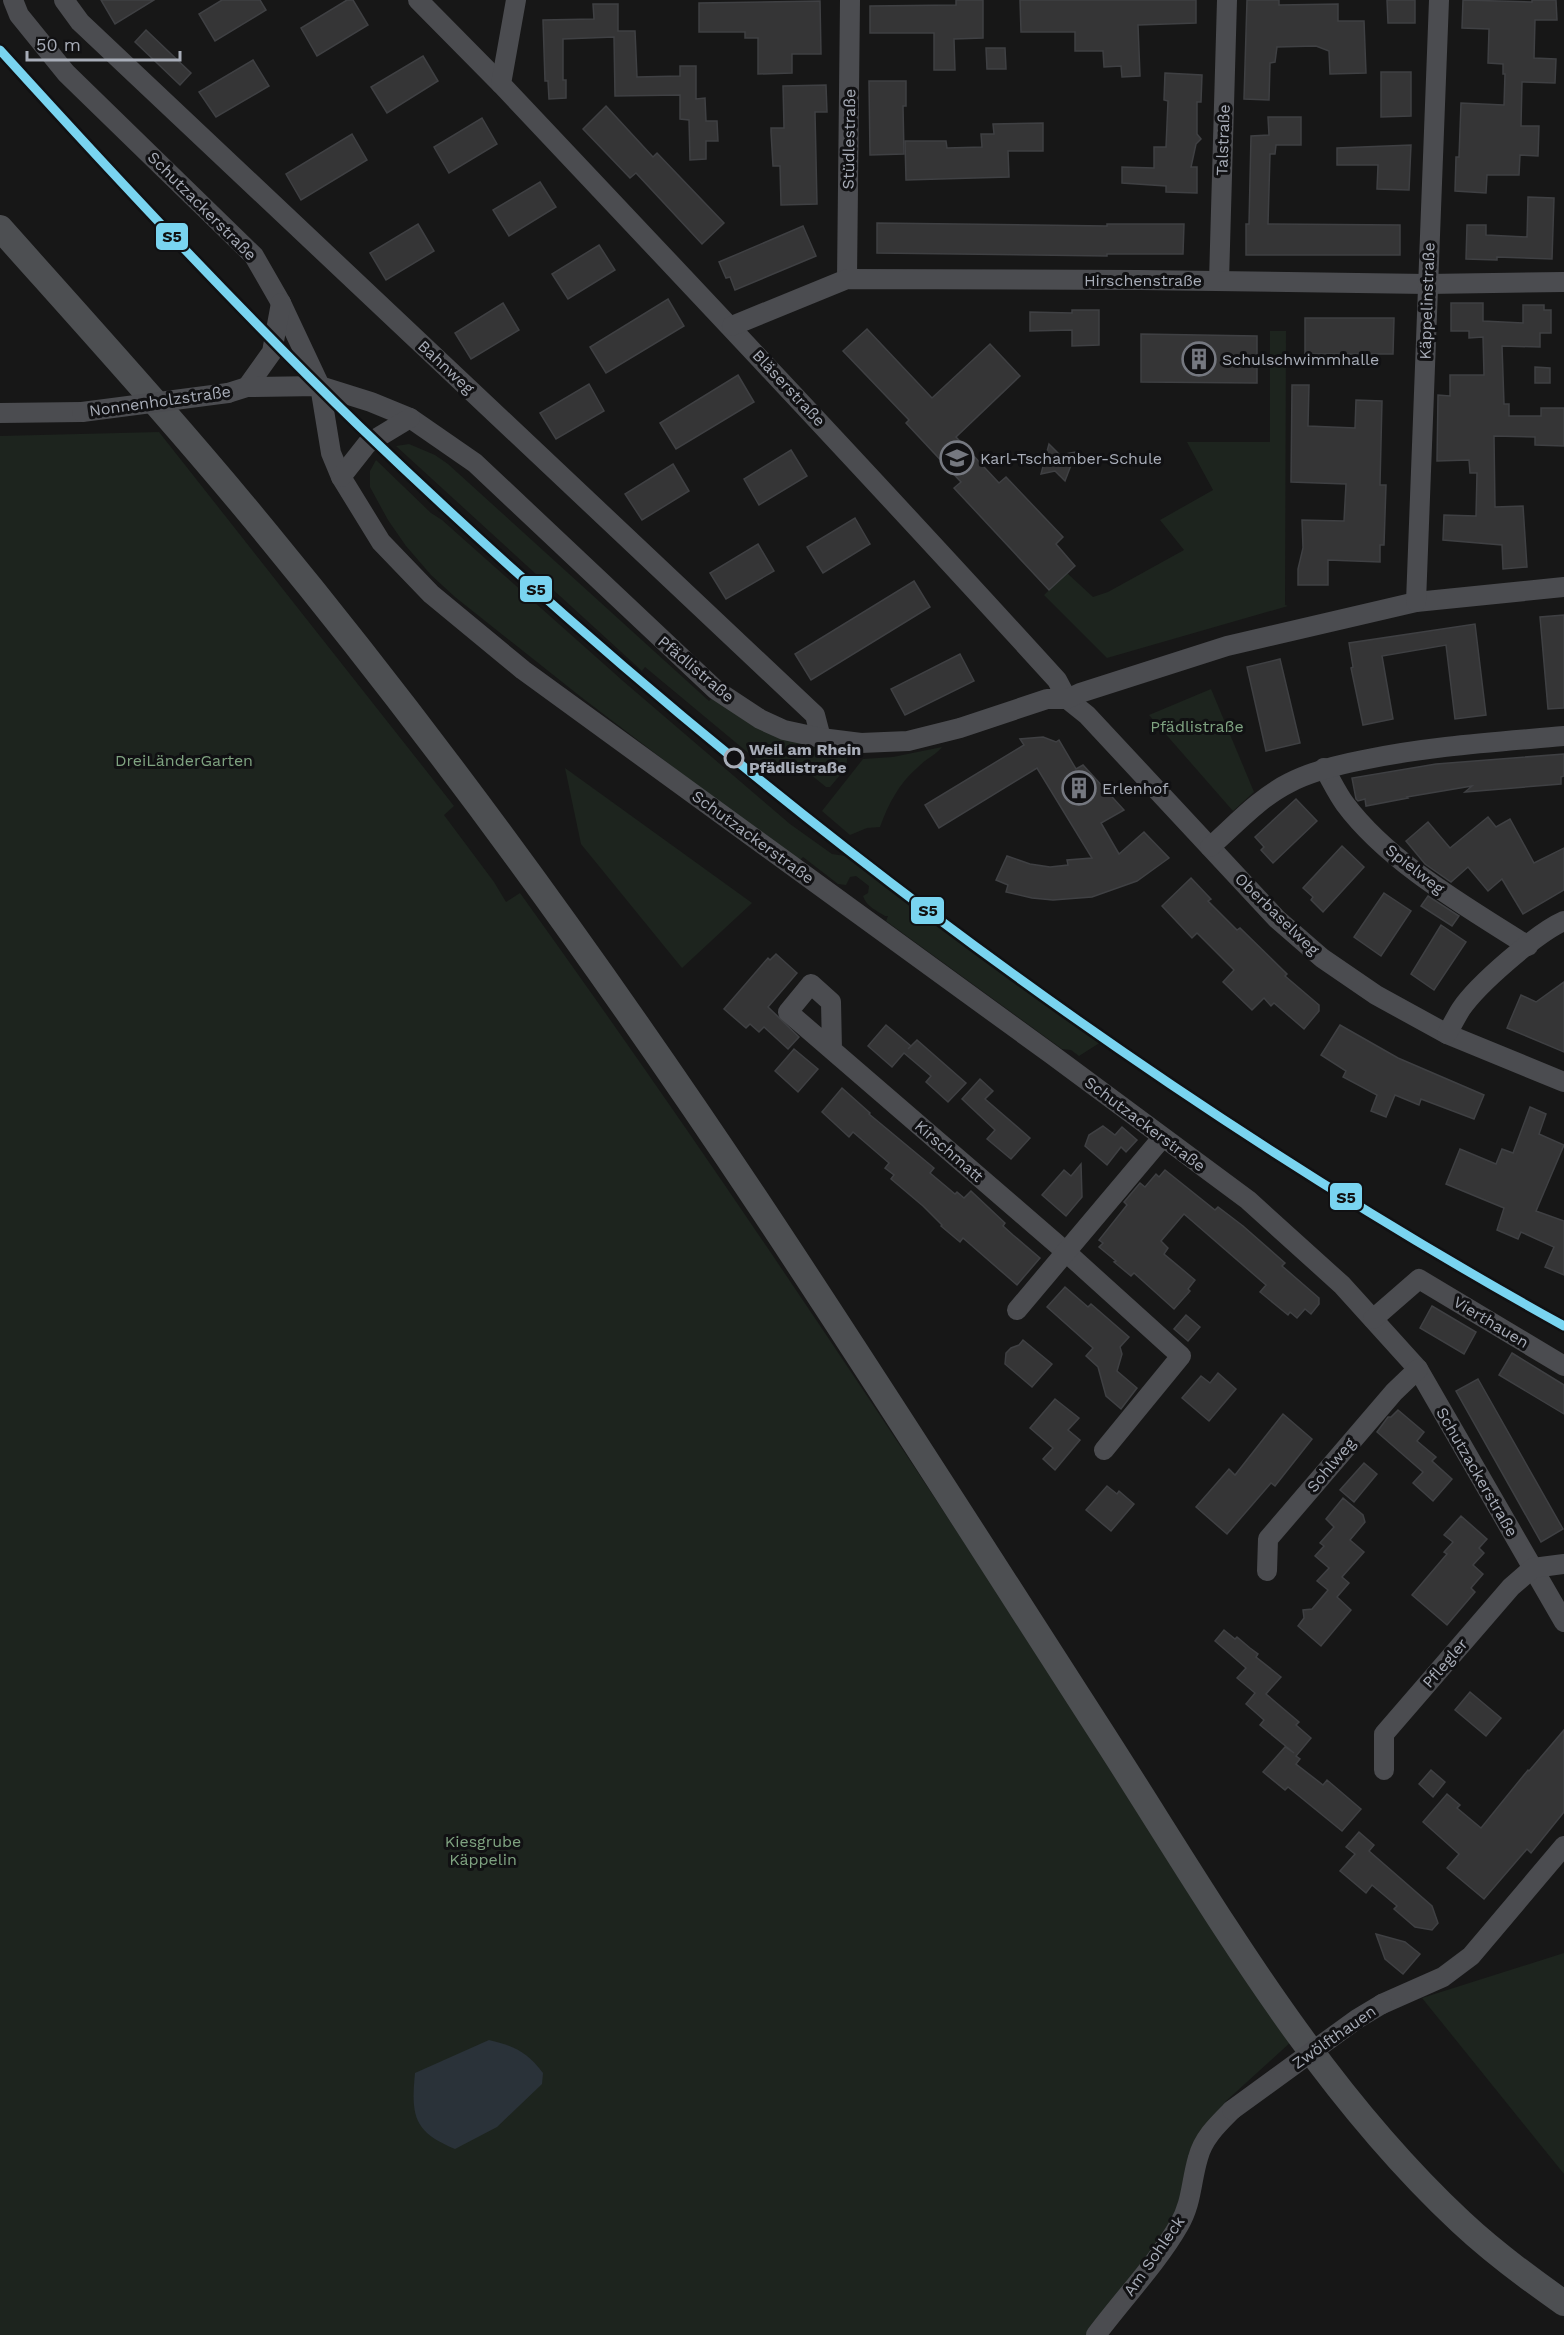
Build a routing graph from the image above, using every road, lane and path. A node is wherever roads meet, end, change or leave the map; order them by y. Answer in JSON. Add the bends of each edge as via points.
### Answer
{"nodes":[{"id":1,"x":13,"y":0,"type":"edge"},
{"id":2,"x":64,"y":0,"type":"edge"},
{"id":3,"x":418,"y":0,"type":"edge"},
{"id":4,"x":516,"y":0,"type":"edge"},
{"id":5,"x":850,"y":0,"type":"edge"},
{"id":6,"x":1227,"y":0,"type":"edge"},
{"id":7,"x":1439,"y":0,"type":"edge"},
{"id":8,"x":501,"y":84,"type":"junction"},
{"id":9,"x":0,"y":228,"type":"edge"},
{"id":10,"x":847,"y":279,"type":"junction"},
{"id":11,"x":1219,"y":280,"type":"junction"},
{"id":12,"x":1564,"y":282,"type":"edge"},
{"id":13,"x":1427,"y":284,"type":"junction"},
{"id":14,"x":282,"y":303,"type":"junction"},
{"id":15,"x":732,"y":326,"type":"junction"},
{"id":16,"x":320,"y":386,"type":"junction"},
{"id":17,"x":247,"y":387,"type":"junction"},
{"id":18,"x":0,"y":413,"type":"edge"},
{"id":19,"x":410,"y":418,"type":"junction"},
{"id":20,"x":341,"y":477,"type":"junction"},
{"id":21,"x":1564,"y":587,"type":"edge"},
{"id":22,"x":1416,"y":602,"type":"junction"},
{"id":23,"x":1067,"y":699,"type":"junction"},
{"id":24,"x":1564,"y":736,"type":"edge"},
{"id":25,"x":821,"y":738,"type":"junction"},
{"id":26,"x":1324,"y":768,"type":"junction"},
{"id":27,"x":1210,"y":847,"type":"junction"},
{"id":28,"x":1564,"y":921,"type":"edge"},
{"id":29,"x":1528,"y":946,"type":"junction"},
{"id":30,"x":1447,"y":1034,"type":"junction"},
{"id":31,"x":832,"y":1050,"type":"dead end"},
{"id":32,"x":1564,"y":1082,"type":"edge"},
{"id":33,"x":1162,"y":1138,"type":"junction"},
{"id":34,"x":1066,"y":1252,"type":"junction"},
{"id":35,"x":1017,"y":1310,"type":"dead end"},
{"id":36,"x":1373,"y":1320,"type":"junction"},
{"id":37,"x":1564,"y":1366,"type":"edge"},
{"id":38,"x":1418,"y":1370,"type":"junction"},
{"id":39,"x":1104,"y":1450,"type":"dead end"},
{"id":40,"x":1564,"y":1564,"type":"edge"},
{"id":41,"x":1533,"y":1568,"type":"junction"},
{"id":42,"x":1267,"y":1570,"type":"dead end"},
{"id":43,"x":1564,"y":1622,"type":"edge"},
{"id":44,"x":1384,"y":1770,"type":"dead end"},
{"id":45,"x":1564,"y":1846,"type":"edge"},
{"id":46,"x":1232,"y":2110,"type":"joint"},
{"id":47,"x":1564,"y":2303,"type":"edge"},
{"id":48,"x":1096,"y":2335,"type":"edge"}],
"edges":[{"from":1,"to":14,"type":"street","name":"Schutzackerstraße","via":[[19,15],[66,73],[254,256]]},
{"from":2,"to":25,"type":"street","name":"Bahnweg","via":[[80,22],[815,715]]},
{"from":3,"to":8,"type":"street","name":"Bläserstraße"},
{"from":4,"to":8,"type":"street"},
{"from":5,"to":10,"type":"street","name":"Stüdlestraße"},
{"from":6,"to":11,"type":"street","name":"Talstraße"},
{"from":7,"to":13,"type":"street","name":"Käppelinstraße"},
{"from":8,"to":15,"type":"street","name":"Bläserstraße"},
{"from":9,"to":47,"type":"main road","via":[[266,532],[466,786],[555,908],[761,1208],[1196,1881],[1320,2062],[1412,2174],[1464,2225]]},
{"from":10,"to":11,"type":"street","name":"Hirschenstraße"},
{"from":10,"to":15,"type":"street","name":"Hirschenstraße"},
{"from":11,"to":13,"type":"street","name":"Hirschenstraße"},
{"from":12,"to":13,"type":"street","name":"Hirschenstraße"},
{"from":13,"to":22,"type":"street","name":"Käppelinstraße"},
{"from":14,"to":16,"type":"street","name":"Schutzackerstraße"},
{"from":14,"to":17,"type":"street","via":[[272,352]]},
{"from":15,"to":23,"type":"street","name":"Bläserstraße","via":[[1057,680]]},
{"from":16,"to":17,"type":"street","name":"Nonnenholzstraße"},
{"from":16,"to":19,"type":"street","name":"Pfädlistraße"},
{"from":16,"to":20,"type":"street","name":"Schutzackerstraße","via":[[331,453]]},
{"from":17,"to":18,"type":"street","name":"Nonnenholzstraße","bridge":true,"via":[[228,393],[82,412]]},
{"from":19,"to":20,"type":"street","via":[[367,444]]},
{"from":19,"to":25,"type":"street","name":"Pfädlistraße","via":[[475,463],[716,690],[784,730]]},
{"from":20,"to":33,"type":"street","name":"Schutzackerstraße","via":[[381,542],[431,594],[523,670]]},
{"from":21,"to":22,"type":"street","name":"Pfädlistraße"},
{"from":22,"to":23,"type":"street","name":"Pfädlistraße","via":[[1227,646]]},
{"from":23,"to":25,"type":"street","name":"Pfädlistraße","via":[[1047,699],[908,741],[861,743]]},
{"from":23,"to":27,"type":"street","name":"Oberbaselweg","via":[[1087,715]]},
{"from":24,"to":26,"type":"street","via":[[1387,755]]},
{"from":26,"to":27,"type":"street","via":[[1288,783],[1263,800]]},
{"from":26,"to":29,"type":"street","name":"Spielweg","via":[[1345,804],[1383,845],[1424,878]]},
{"from":27,"to":30,"type":"street","name":"Oberbaselweg","via":[[1277,919],[1322,958],[1376,995]]},
{"from":28,"to":29,"type":"street"},
{"from":29,"to":30,"type":"street","via":[[1493,974],[1462,1008]]},
{"from":30,"to":32,"type":"street","name":"Oberbaselweg"},
{"from":31,"to":34,"type":"street","name":"Kirschmatt"},
{"from":33,"to":34,"type":"street"},
{"from":33,"to":36,"type":"street","name":"Schutzackerstraße","via":[[1248,1200],[1342,1285]]},
{"from":34,"to":35,"type":"street"},
{"from":34,"to":39,"type":"street","name":"Kirschmatt","via":[[1181,1356]]},
{"from":36,"to":37,"type":"street","name":"Vierthauen","via":[[1419,1279]]},
{"from":36,"to":38,"type":"street","name":"Schutzackerstraße"},
{"from":38,"to":41,"type":"street","name":"Schutzackerstraße"},
{"from":38,"to":42,"type":"street","name":"Sohlweg","via":[[1394,1392],[1268,1539]]},
{"from":40,"to":41,"type":"street"},
{"from":41,"to":43,"type":"street","name":"Schutzackerstraße"},
{"from":41,"to":44,"type":"street","name":"Pflegler","via":[[1511,1587],[1384,1734]]},
{"from":45,"to":46,"type":"street","name":"Zwölfthauen","bridge":true,"via":[[1471,1956],[1443,1977],[1357,2019]]},
{"from":46,"to":48,"type":"street","name":"Am Sohleck","via":[[1203,2144],[1191,2197],[1179,2225]]}]}
